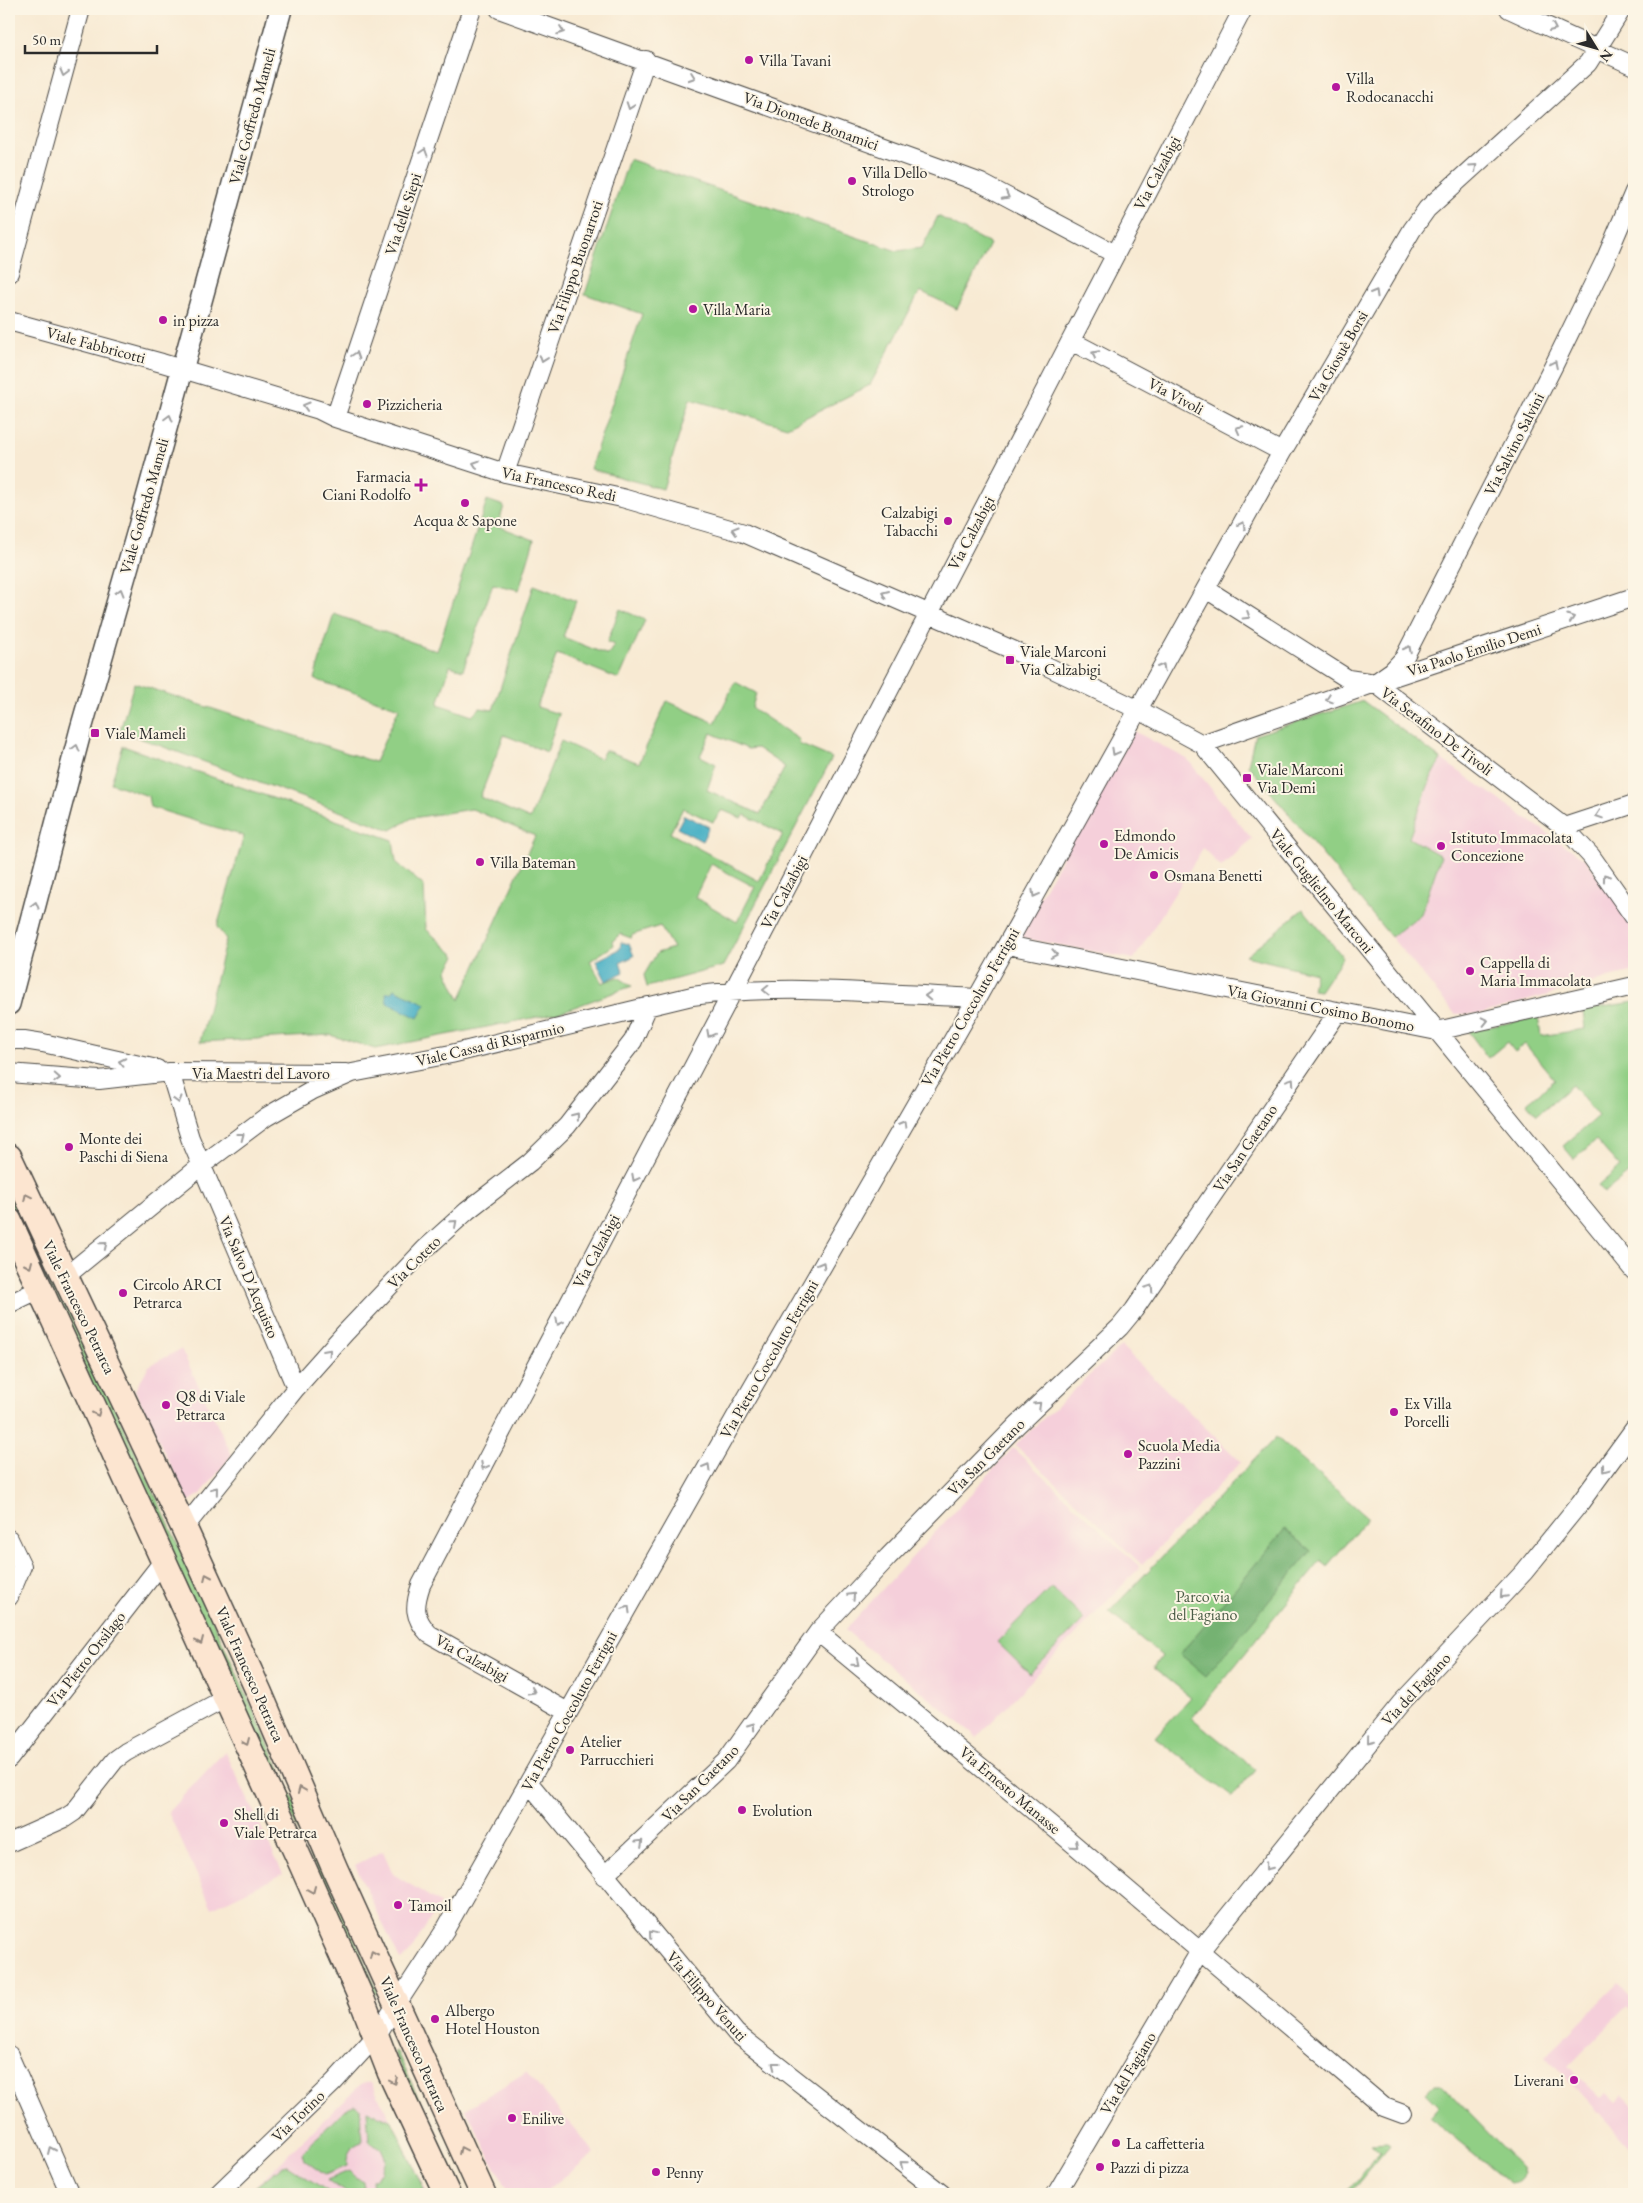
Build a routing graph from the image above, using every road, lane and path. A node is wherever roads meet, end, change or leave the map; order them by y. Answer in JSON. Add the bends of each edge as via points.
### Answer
{"nodes":[{"id":1,"x":81,"y":9,"type":"edge"},
{"id":2,"x":281,"y":9,"type":"edge"},
{"id":3,"x":472,"y":9,"type":"edge"},
{"id":4,"x":498,"y":9,"type":"edge"},
{"id":5,"x":1243,"y":9,"type":"edge"},
{"id":6,"x":1508,"y":9,"type":"edge"},
{"id":7,"x":1622,"y":9,"type":"edge"},
{"id":8,"x":1598,"y":48,"type":"junction"},
{"id":9,"x":646,"y":60,"type":"junction"},
{"id":10,"x":1634,"y":66,"type":"edge"},
{"id":11,"x":1634,"y":192,"type":"edge"},
{"id":12,"x":1115,"y":254,"type":"junction"},
{"id":13,"x":9,"y":272,"type":"edge"},
{"id":14,"x":9,"y":321,"type":"edge"},
{"id":15,"x":1071,"y":341,"type":"junction"},
{"id":16,"x":182,"y":370,"type":"junction"},
{"id":17,"x":335,"y":418,"type":"junction"},
{"id":18,"x":1282,"y":452,"type":"junction"},
{"id":19,"x":505,"y":474,"type":"junction"},
{"id":20,"x":1206,"y":590,"type":"junction"},
{"id":21,"x":1634,"y":597,"type":"edge"},
{"id":22,"x":929,"y":614,"type":"junction"},
{"id":23,"x":1375,"y":683,"type":"junction"},
{"id":24,"x":1138,"y":710,"type":"junction"},
{"id":25,"x":1202,"y":744,"type":"junction"},
{"id":26,"x":1634,"y":804,"type":"edge"},
{"id":27,"x":1564,"y":827,"type":"junction"},
{"id":28,"x":1634,"y":917,"type":"edge"},
{"id":29,"x":1006,"y":945,"type":"junction"},
{"id":30,"x":1634,"y":986,"type":"edge"},
{"id":31,"x":733,"y":991,"type":"junction"},
{"id":32,"x":977,"y":998,"type":"junction"},
{"id":33,"x":9,"y":1004,"type":"edge"},
{"id":34,"x":648,"y":1006,"type":"junction"},
{"id":35,"x":1338,"y":1012,"type":"junction"},
{"id":36,"x":1437,"y":1031,"type":"junction"},
{"id":37,"x":9,"y":1040,"type":"edge"},
{"id":38,"x":170,"y":1072,"type":"junction"},
{"id":39,"x":9,"y":1073,"type":"edge"},
{"id":40,"x":352,"y":1073,"type":"junction"},
{"id":41,"x":9,"y":1157,"type":"edge"},
{"id":42,"x":202,"y":1165,"type":"junction"},
{"id":43,"x":9,"y":1221,"type":"edge"},
{"id":44,"x":1634,"y":1271,"type":"edge"},
{"id":45,"x":66,"y":1276,"type":"junction"},
{"id":46,"x":40,"y":1289,"type":"junction"},
{"id":47,"x":9,"y":1304,"type":"edge"},
{"id":48,"x":296,"y":1388,"type":"junction"},
{"id":49,"x":1634,"y":1429,"type":"edge"},
{"id":50,"x":184,"y":1528,"type":"junction"},
{"id":51,"x":9,"y":1539,"type":"edge"},
{"id":52,"x":164,"y":1560,"type":"junction"},
{"id":53,"x":9,"y":1597,"type":"edge"},
{"id":54,"x":818,"y":1632,"type":"junction"},
{"id":55,"x":226,"y":1698,"type":"junction"},
{"id":56,"x":568,"y":1712,"type":"junction"},
{"id":57,"x":9,"y":1759,"type":"edge"},
{"id":58,"x":528,"y":1783,"type":"junction"},
{"id":59,"x":9,"y":1843,"type":"edge"},
{"id":60,"x":604,"y":1876,"type":"junction"},
{"id":61,"x":1200,"y":1951,"type":"junction"},
{"id":62,"x":397,"y":2006,"type":"junction"},
{"id":63,"x":376,"y":2036,"type":"junction"},
{"id":64,"x":9,"y":2055,"type":"edge"},
{"id":65,"x":1403,"y":2114,"type":"dead end"},
{"id":66,"x":70,"y":2194,"type":"edge"},
{"id":67,"x":218,"y":2194,"type":"edge"},
{"id":68,"x":447,"y":2194,"type":"edge"},
{"id":69,"x":483,"y":2194,"type":"edge"},
{"id":70,"x":942,"y":2194,"type":"edge"},
{"id":71,"x":1056,"y":2194,"type":"edge"}],
"edges":[{"from":1,"to":13,"type":"street","one_way":true},
{"from":2,"to":16,"type":"street","name":"Viale Goffredo Mameli"},
{"from":17,"to":3,"type":"street","name":"Via delle Siepi","one_way":true},
{"from":4,"to":9,"type":"street","name":"Via Diomede Bonamici","one_way":true},
{"from":5,"to":12,"type":"street","name":"Via Calzabigi"},
{"from":6,"to":8,"type":"street","one_way":true},
{"from":7,"to":8,"type":"street","name":"Via Giosuè Borsi"},
{"from":8,"to":10,"type":"street"},
{"from":18,"to":8,"type":"street","name":"Via Giosuè Borsi","one_way":true,"via":[[1427,209],[1588,63]]},
{"from":9,"to":12,"type":"street","name":"Via Diomede Bonamici","one_way":true,"via":[[981,183]]},
{"from":9,"to":19,"type":"street","name":"Via Filippo Buonarroti","one_way":true},
{"from":23,"to":11,"type":"street","name":"Via Salvino Salvini","one_way":true,"via":[[1404,658],[1553,368]]},
{"from":12,"to":15,"type":"street","name":"Via Calzabigi"},
{"from":14,"to":16,"type":"street","name":"Viale Fabbricotti"},
{"from":18,"to":15,"type":"street","name":"Via Vivoli","one_way":true},
{"from":15,"to":22,"type":"street","name":"Via Calzabigi"},
{"from":17,"to":16,"type":"street","name":"Via Francesco Redi","one_way":true,"via":[[318,410]]},
{"from":33,"to":16,"type":"street","name":"Viale Goffredo Mameli","one_way":true,"via":[[81,730]]},
{"from":19,"to":17,"type":"street","name":"Via Francesco Redi","one_way":true},
{"from":20,"to":18,"type":"street","name":"Via Giosuè Borsi","one_way":true},
{"from":22,"to":19,"type":"street","name":"Via Francesco Redi","one_way":true,"via":[[744,533],[622,498]]},
{"from":20,"to":23,"type":"street","name":"Via Serafino De Tivoli","one_way":true,"via":[[1348,679]]},
{"from":24,"to":20,"type":"street","name":"Via Giosuè Borsi","one_way":true},
{"from":23,"to":21,"type":"street","name":"Via Paolo Emilio Demi","one_way":true},
{"from":22,"to":24,"type":"street","name":"Viale Guglielmo Marconi"},
{"from":22,"to":31,"type":"street","name":"Via Calzabigi"},
{"from":23,"to":25,"type":"street","name":"Via Paolo Emilio Demi","one_way":true},
{"from":23,"to":27,"type":"street","name":"Via Serafino De Tivoli"},
{"from":24,"to":25,"type":"street","name":"Viale Guglielmo Marconi"},
{"from":24,"to":29,"type":"street","name":"Via Pietro Coccoluto Ferrigni","one_way":true},
{"from":25,"to":36,"type":"street","name":"Viale Guglielmo Marconi"},
{"from":26,"to":27,"type":"street","one_way":true},
{"from":28,"to":27,"type":"street","name":"Via Serafino De Tivoli","one_way":true,"via":[[1591,856]]},
{"from":29,"to":32,"type":"street","name":"Via Pietro Coccoluto Ferrigni"},
{"from":29,"to":35,"type":"street","name":"Via Giovanni Cosimo Bonomo","one_way":true},
{"from":36,"to":30,"type":"street","name":"Via Giovanni Cosimo Bonomo","one_way":true},
{"from":32,"to":31,"type":"street","name":"Viale Cassa di Risparmio","one_way":true,"via":[[770,989]]},
{"from":31,"to":34,"type":"street","name":"Viale Cassa di Risparmio"},
{"from":31,"to":56,"type":"street","name":"Via Calzabigi","one_way":true,"via":[[425,1577],[416,1600],[420,1625],[429,1634]]},
{"from":56,"to":32,"type":"street","name":"Via Pietro Coccoluto Ferrigni","one_way":true},
{"from":34,"to":40,"type":"street","name":"Viale Cassa di Risparmio","via":[[451,1054]]},
{"from":48,"to":34,"type":"street","name":"Via Coteto","one_way":true,"via":[[425,1250],[466,1211],[530,1162],[567,1126],[633,1041]]},
{"from":35,"to":36,"type":"street","name":"Via Giovanni Cosimo Bonomo"},
{"from":54,"to":35,"type":"street","name":"Via San Gaetano","one_way":true,"via":[[1017,1425],[1120,1327]]},
{"from":36,"to":44,"type":"street","name":"Viale Guglielmo Marconi"},
{"from":38,"to":37,"type":"street","name":"Via Maestri del Lavoro","one_way":true,"via":[[24,1040]]},
{"from":39,"to":38,"type":"street","name":"Via Maestri del Lavoro","one_way":true,"via":[[99,1080]]},
{"from":38,"to":40,"type":"street","name":"Via Maestri del Lavoro"},
{"from":38,"to":42,"type":"street","name":"Via Salvo D'Acquisto","one_way":true,"via":[[186,1128]]},
{"from":42,"to":40,"type":"street","name":"Viale Cassa di Risparmio","one_way":true,"via":[[283,1106]]},
{"from":45,"to":41,"type":"main road","name":"Viale Francesco Petrarca","one_way":true},
{"from":45,"to":42,"type":"street","name":"Viale Cassa di Risparmio","one_way":true},
{"from":42,"to":48,"type":"street","name":"Via Salvo D'Acquisto"},
{"from":43,"to":46,"type":"main road","name":"Viale Francesco Petrarca","one_way":true},
{"from":45,"to":50,"type":"main road","name":"Viale Francesco Petrarca"},
{"from":46,"to":47,"type":"street"},
{"from":46,"to":52,"type":"main road","name":"Viale Francesco Petrarca","one_way":true},
{"from":50,"to":48,"type":"street","name":"Via Coteto","one_way":true},
{"from":49,"to":61,"type":"street","name":"Via del Fagiano","one_way":true,"via":[[1524,1572],[1401,1703]]},
{"from":62,"to":50,"type":"main road","name":"Viale Francesco Petrarca","one_way":true},
{"from":51,"to":53,"type":"street","via":[[22,1566]]},
{"from":52,"to":55,"type":"main road","name":"Viale Francesco Petrarca","one_way":true},
{"from":52,"to":57,"type":"street","name":"Via Pietro Orsilago"},
{"from":60,"to":54,"type":"street","name":"Via San Gaetano","one_way":true,"via":[[726,1761]]},
{"from":54,"to":61,"type":"street","name":"Via Ernesto Manasse","one_way":true},
{"from":55,"to":59,"type":"street","via":[[115,1760],[66,1818]]},
{"from":55,"to":63,"type":"main road","name":"Viale Francesco Petrarca","one_way":true},
{"from":56,"to":58,"type":"street","name":"Via Pietro Coccoluto Ferrigni"},
{"from":58,"to":60,"type":"street","name":"Via Filippo Venuti"},
{"from":58,"to":62,"type":"street","name":"Via Pietro Coccoluto Ferrigni","via":[[445,1930]]},
{"from":70,"to":60,"type":"street","name":"Via Filippo Venuti","one_way":true,"via":[[736,2033]]},
{"from":61,"to":65,"type":"street","via":[[1384,2106]]},
{"from":61,"to":71,"type":"street","name":"Via del Fagiano"},
{"from":62,"to":63,"type":"street","name":"Via Pietro Coccoluto Ferrigni"},
{"from":69,"to":62,"type":"main road","name":"Viale Francesco Petrarca","one_way":true},
{"from":63,"to":67,"type":"street","name":"Via Torino","via":[[334,2082]]},
{"from":63,"to":68,"type":"main road","name":"Viale Francesco Petrarca","one_way":true},
{"from":66,"to":64,"type":"street","one_way":true}]}
